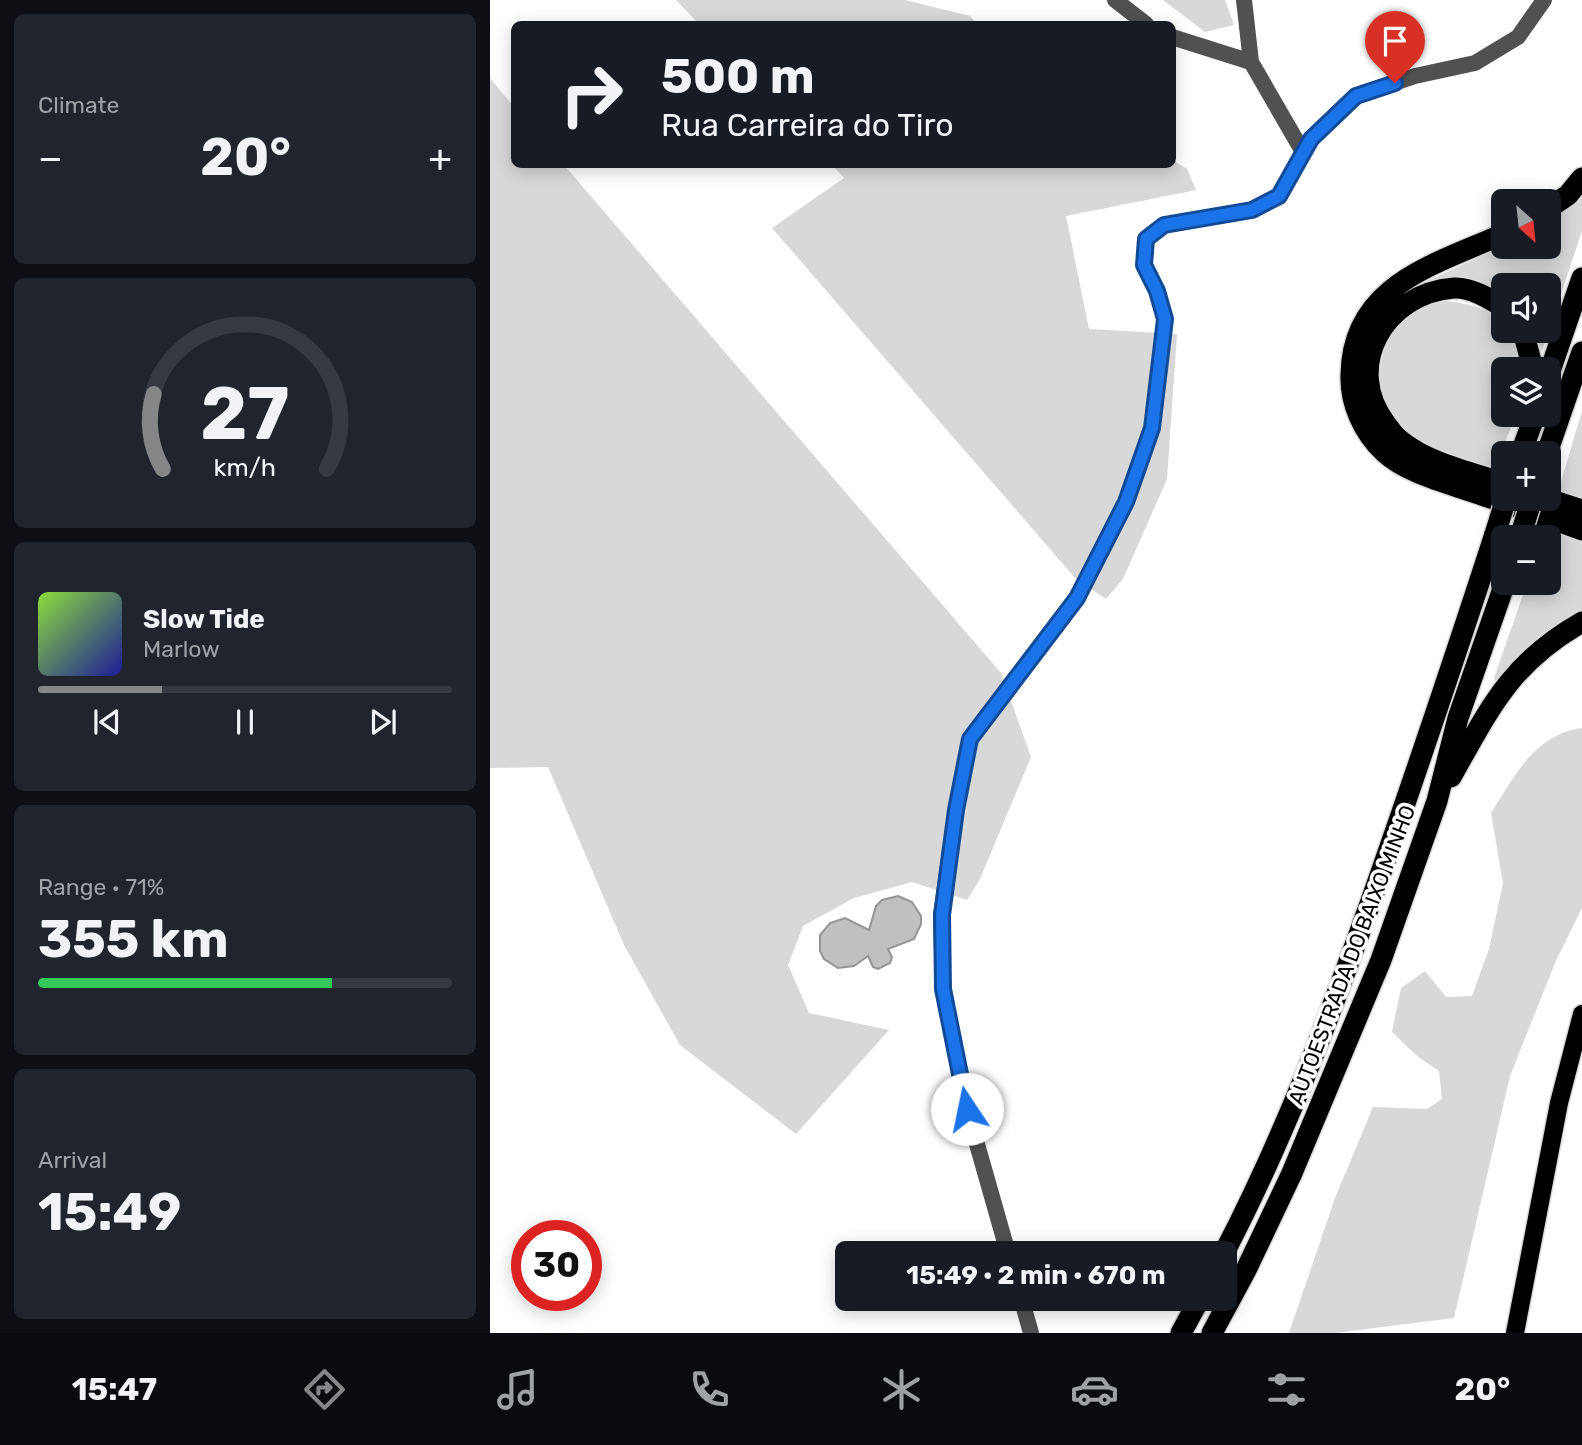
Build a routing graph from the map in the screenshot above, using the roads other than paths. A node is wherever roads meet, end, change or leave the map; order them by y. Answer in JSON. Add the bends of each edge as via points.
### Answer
{"nodes":[{"id":1,"x":1115,"y":0,"type":"edge"},
{"id":2,"x":1244,"y":0,"type":"edge"},
{"id":3,"x":1544,"y":0,"type":"edge"},
{"id":4,"x":1142,"y":21,"type":"edge"},
{"id":5,"x":1176,"y":38,"type":"edge"},
{"id":6,"x":1251,"y":62,"type":"junction"},
{"id":7,"x":1304,"y":152,"type":"junction"},
{"id":8,"x":1582,"y":178,"type":"edge"},
{"id":9,"x":1561,"y":200,"type":"edge"},
{"id":10,"x":1491,"y":239,"type":"edge"},
{"id":11,"x":1582,"y":278,"type":"edge"},
{"id":12,"x":1491,"y":300,"type":"edge"},
{"id":13,"x":1582,"y":352,"type":"edge"},
{"id":14,"x":1555,"y":357,"type":"edge"},
{"id":15,"x":1551,"y":441,"type":"edge"},
{"id":16,"x":1491,"y":480,"type":"edge"},
{"id":17,"x":1561,"y":503,"type":"edge"},
{"id":18,"x":1582,"y":510,"type":"edge"},
{"id":19,"x":1502,"y":511,"type":"edge"},
{"id":20,"x":1582,"y":530,"type":"edge"},
{"id":21,"x":1501,"y":595,"type":"edge"},
{"id":22,"x":1582,"y":622,"type":"edge"},
{"id":23,"x":1437,"y":801,"type":"junction"},
{"id":24,"x":1582,"y":1014,"type":"edge"},
{"id":25,"x":1005,"y":1241,"type":"edge"},
{"id":26,"x":1230,"y":1241,"type":"edge"},
{"id":27,"x":1025,"y":1311,"type":"edge"},
{"id":28,"x":1193,"y":1311,"type":"edge"},
{"id":29,"x":1031,"y":1333,"type":"edge"},
{"id":30,"x":1181,"y":1333,"type":"edge"},
{"id":31,"x":1212,"y":1333,"type":"edge"},
{"id":32,"x":1514,"y":1333,"type":"edge"}],
"edges":[{"from":1,"to":4,"type":"street"},
{"from":2,"to":6,"type":"street"},
{"from":3,"to":7,"type":"street","via":[[1518,37],[1475,63],[1415,76],[1356,96],[1311,139]]},
{"from":5,"to":6,"type":"street"},
{"from":6,"to":7,"type":"street"},
{"from":7,"to":25,"type":"street","via":[[1279,196],[1252,210],[1164,225],[1146,239],[1144,265],[1165,319],[1148,440],[1126,502],[1077,598],[970,739],[942,915],[943,989],[967,1109]]},
{"from":8,"to":9,"type":"highway"},
{"from":10,"to":20,"type":"highway","via":[[1415,274],[1384,295],[1359,326],[1350,386],[1361,422],[1384,453],[1425,476]]},
{"from":11,"to":14,"type":"highway"},
{"from":12,"to":16,"type":"highway","via":[[1456,288],[1425,295],[1394,312],[1378,333],[1369,358],[1368,382],[1377,412],[1399,440],[1433,459]]},
{"from":13,"to":15,"type":"highway"},
{"from":17,"to":18,"type":"highway"},
{"from":19,"to":26,"type":"highway","name":"AUTOESTRADA DO BAIXO MINHO","bridge":true,"via":[[1432,729],[1334,1004],[1288,1118]]},
{"from":21,"to":23,"type":"highway","name":"AUTOESTRADA DO BAIXO MINHO","via":[[1458,718]]},
{"from":22,"to":23,"type":"highway","via":[[1542,647],[1506,683]]},
{"from":23,"to":31,"type":"highway","name":"AUTOESTRADA DO BAIXO MINHO","via":[[1381,960],[1292,1173]]},
{"from":24,"to":32,"type":"main road","via":[[1559,1103]]},
{"from":27,"to":29,"type":"street"},
{"from":28,"to":30,"type":"highway"}]}
